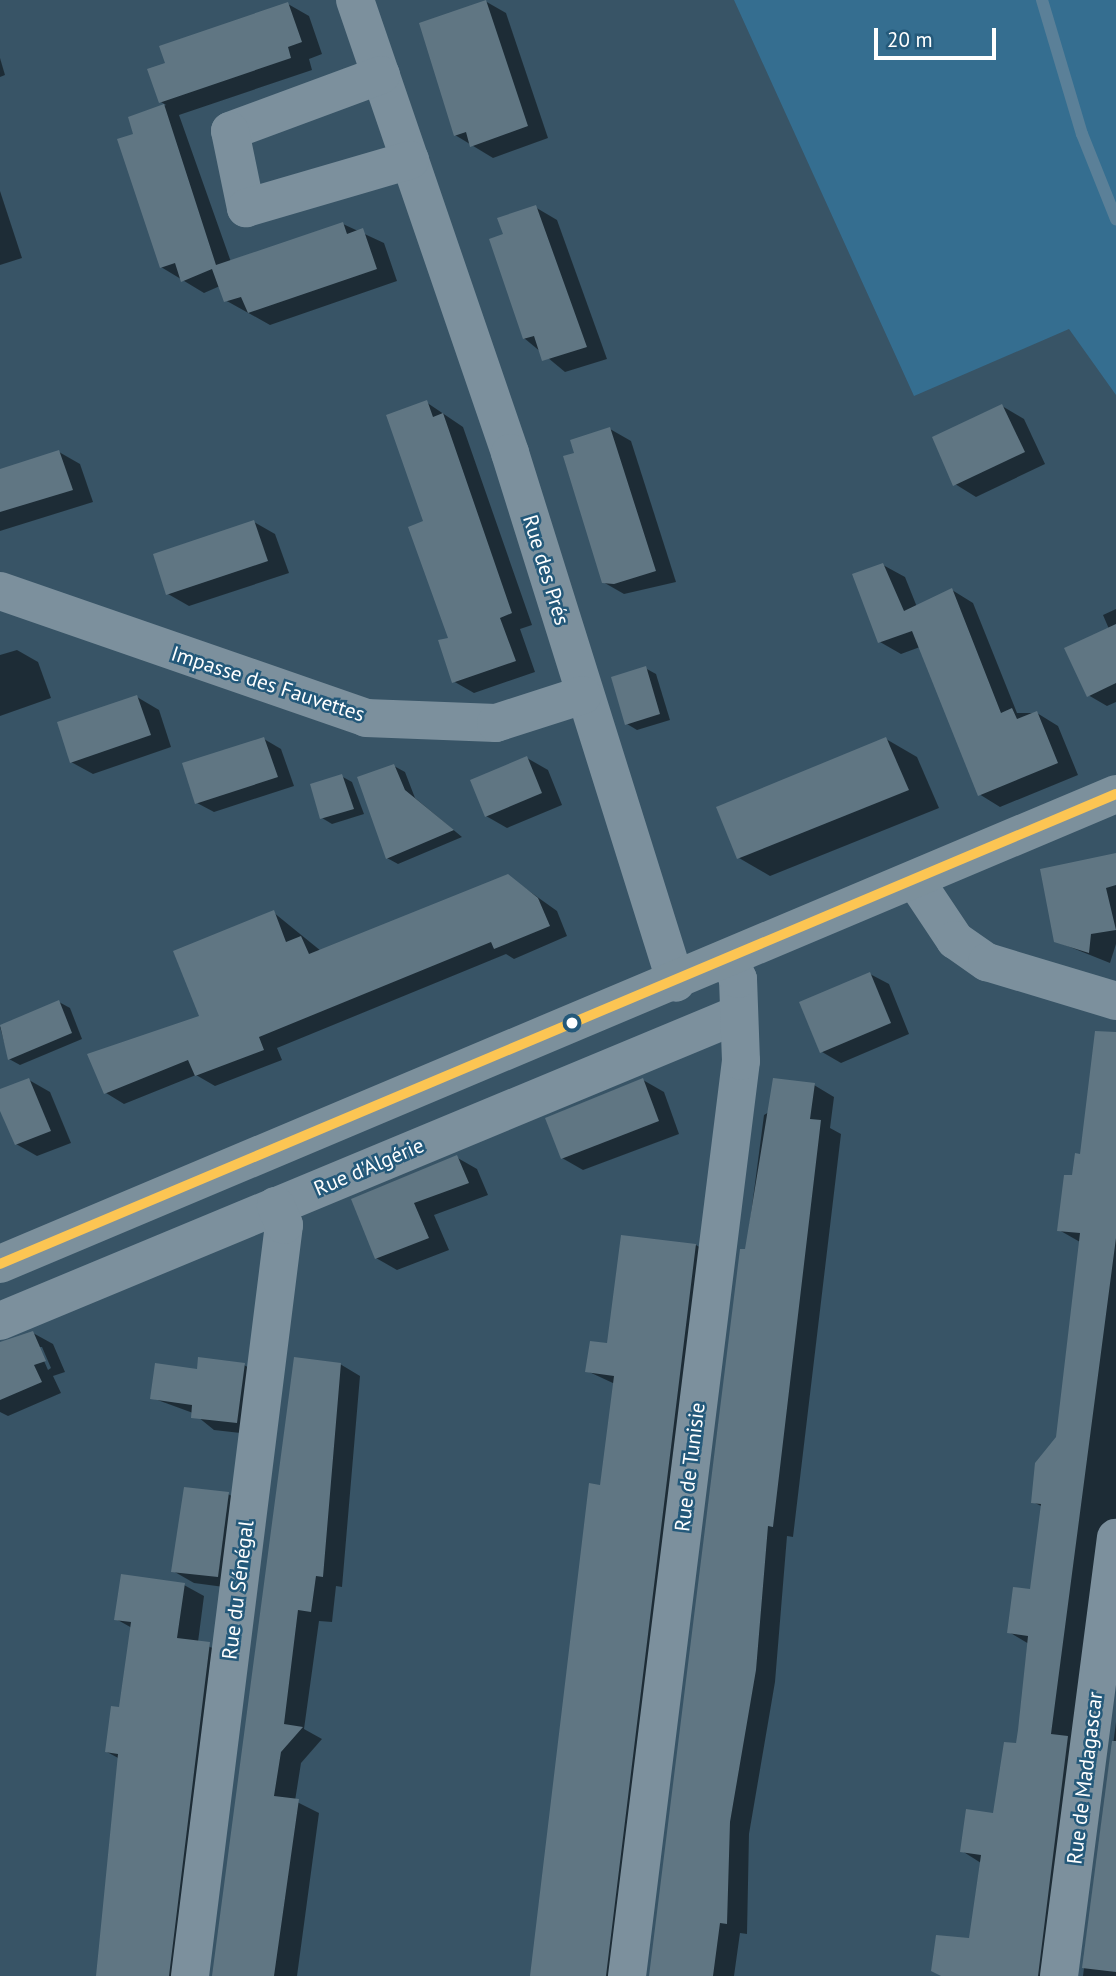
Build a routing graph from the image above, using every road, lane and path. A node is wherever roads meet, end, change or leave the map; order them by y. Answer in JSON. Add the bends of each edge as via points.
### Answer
{"nodes":[{"id":1,"x":355,"y":0,"type":"edge"},
{"id":2,"x":381,"y":75,"type":"junction"},
{"id":3,"x":410,"y":160,"type":"junction"},
{"id":4,"x":0,"y":591,"type":"edge"},
{"id":5,"x":583,"y":695,"type":"junction"},
{"id":6,"x":1116,"y":794,"type":"edge"},
{"id":7,"x":917,"y":883,"type":"junction"},
{"id":8,"x":729,"y":960,"type":"junction"},
{"id":9,"x":676,"y":982,"type":"junction"},
{"id":10,"x":1116,"y":1001,"type":"edge"},
{"id":11,"x":739,"y":1014,"type":"junction"},
{"id":12,"x":276,"y":1206,"type":"junction"},
{"id":13,"x":0,"y":1264,"type":"edge"},
{"id":14,"x":0,"y":1321,"type":"edge"},
{"id":15,"x":1116,"y":1538,"type":"edge"},
{"id":16,"x":190,"y":1976,"type":"edge"},
{"id":17,"x":627,"y":1976,"type":"edge"},
{"id":18,"x":1059,"y":1976,"type":"edge"}],
"edges":[{"from":1,"to":2,"type":"street","name":"Rue des Prés"},
{"from":2,"to":3,"type":"street","name":"Rue des Prés"},
{"from":2,"to":3,"type":"street","via":[[230,131],[227,142],[246,208]]},
{"from":3,"to":5,"type":"street","name":"Rue des Prés","via":[[510,453]]},
{"from":4,"to":5,"type":"street","name":"Impasse des Fauvettes","via":[[366,718],[496,723]]},
{"from":5,"to":9,"type":"street","name":"Rue des Prés"},
{"from":6,"to":7,"type":"main road"},
{"from":7,"to":8,"type":"main road"},
{"from":7,"to":10,"type":"street","via":[[955,940],[987,962]]},
{"from":8,"to":9,"type":"main road"},
{"from":8,"to":11,"type":"street","name":"Rue de Tunisie","via":[[738,979]]},
{"from":9,"to":13,"type":"main road"},
{"from":11,"to":12,"type":"street","name":"Rue d'Algérie"},
{"from":11,"to":17,"type":"street","name":"Rue de Tunisie","via":[[739,1075]]},
{"from":12,"to":14,"type":"street","name":"Rue d'Algérie"},
{"from":12,"to":16,"type":"street","name":"Rue du Sénégal","via":[[284,1226]]},
{"from":15,"to":18,"type":"street","name":"Rue de Madagascar"}]}
